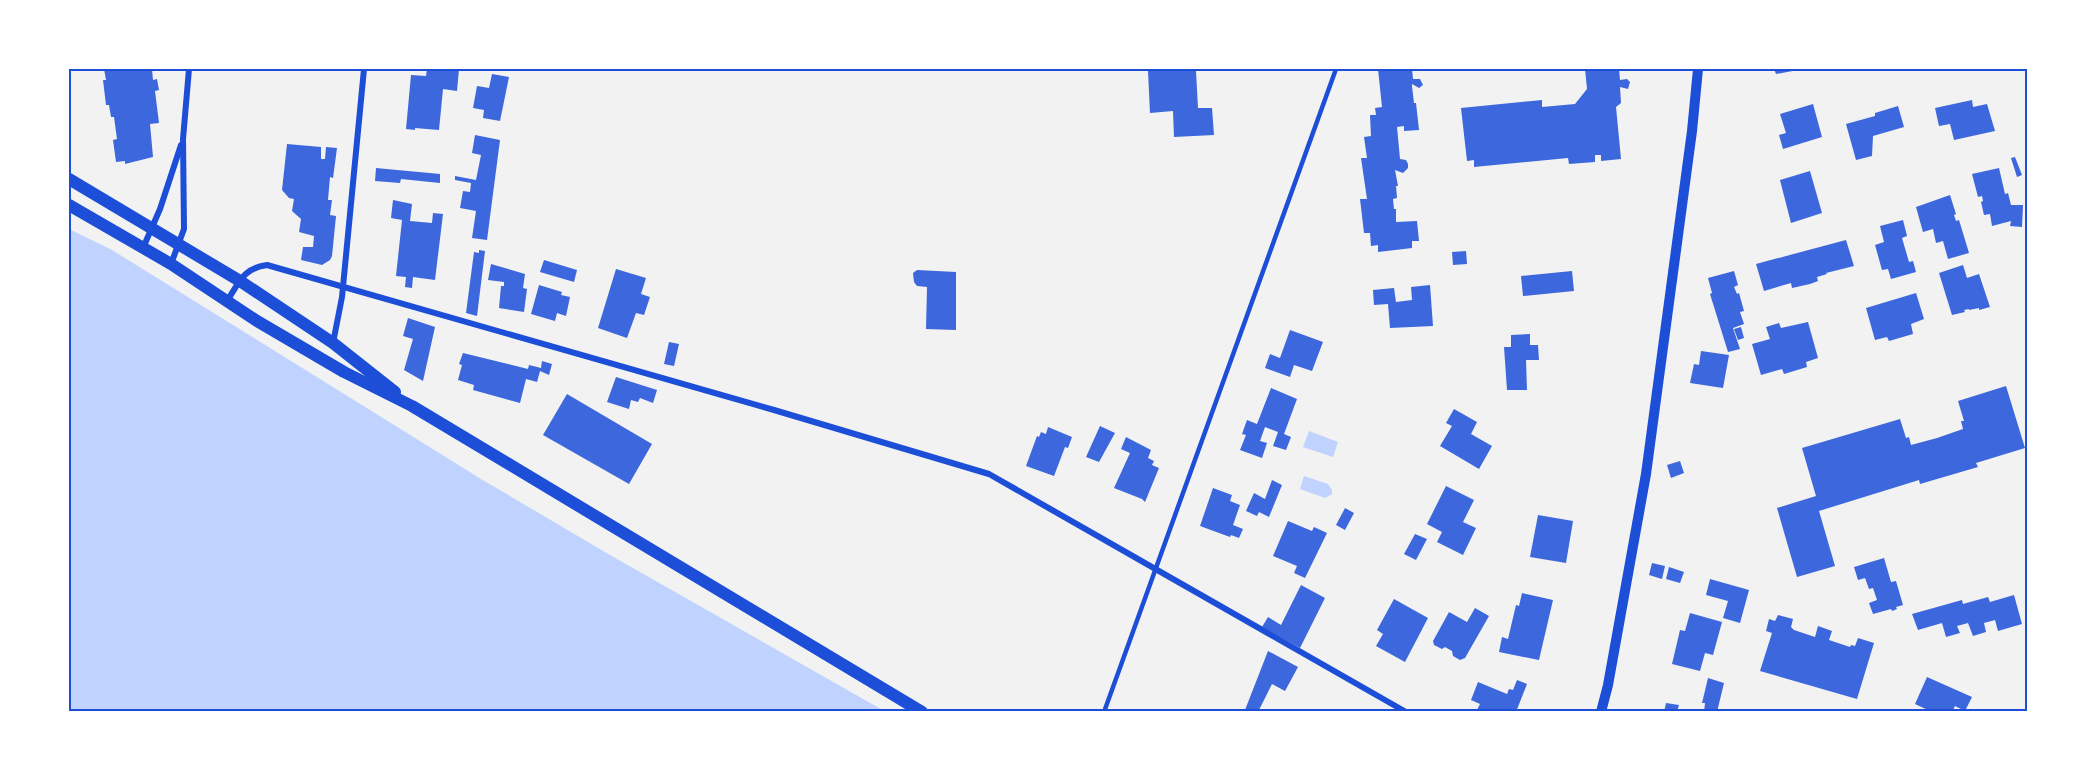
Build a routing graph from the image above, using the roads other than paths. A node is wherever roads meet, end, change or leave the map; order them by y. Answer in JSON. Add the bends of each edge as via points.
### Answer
{"nodes":[{"id":1,"x":189,"y":69,"type":"edge"},
{"id":2,"x":363,"y":69,"type":"edge"},
{"id":3,"x":1336,"y":69,"type":"edge"},
{"id":4,"x":1698,"y":69,"type":"edge"},
{"id":5,"x":183,"y":139,"type":"junction"},
{"id":6,"x":69,"y":178,"type":"edge"},
{"id":7,"x":69,"y":205,"type":"edge"},
{"id":8,"x":152,"y":227,"type":"junction"},
{"id":9,"x":179,"y":243,"type":"junction"},
{"id":10,"x":142,"y":248,"type":"junction"},
{"id":11,"x":171,"y":264,"type":"junction"},
{"id":12,"x":240,"y":281,"type":"junction"},
{"id":13,"x":343,"y":286,"type":"junction"},
{"id":14,"x":227,"y":302,"type":"junction"},
{"id":15,"x":333,"y":343,"type":"junction"},
{"id":16,"x":412,"y":405,"type":"junction"},
{"id":17,"x":1156,"y":568,"type":"junction"},
{"id":18,"x":922,"y":712,"type":"edge"},
{"id":19,"x":1104,"y":712,"type":"edge"},
{"id":20,"x":1406,"y":712,"type":"edge"},
{"id":21,"x":1601,"y":712,"type":"edge"}],
"edges":[{"from":1,"to":5,"type":"street"},
{"from":2,"to":13,"type":"street"},
{"from":3,"to":17,"type":"lane"},
{"from":4,"to":21,"type":"street","via":[[1646,474]]},
{"from":5,"to":8,"type":"street"},
{"from":5,"to":9,"type":"street","via":[[184,229]]},
{"from":6,"to":8,"type":"main road"},
{"from":7,"to":10,"type":"main road"},
{"from":8,"to":9,"type":"main road"},
{"from":8,"to":10,"type":"street"},
{"from":9,"to":11,"type":"street"},
{"from":9,"to":12,"type":"main road"},
{"from":10,"to":11,"type":"main road"},
{"from":11,"to":14,"type":"main road"},
{"from":12,"to":13,"type":"street","via":[[246,272],[267,265]]},
{"from":12,"to":14,"type":"street"},
{"from":12,"to":15,"type":"main road"},
{"from":13,"to":15,"type":"street"},
{"from":13,"to":17,"type":"street","via":[[989,474]]},
{"from":14,"to":16,"type":"main road","via":[[344,372]]},
{"from":15,"to":16,"type":"main road"},
{"from":16,"to":18,"type":"main road"},
{"from":17,"to":19,"type":"lane"},
{"from":17,"to":20,"type":"street"}]}
